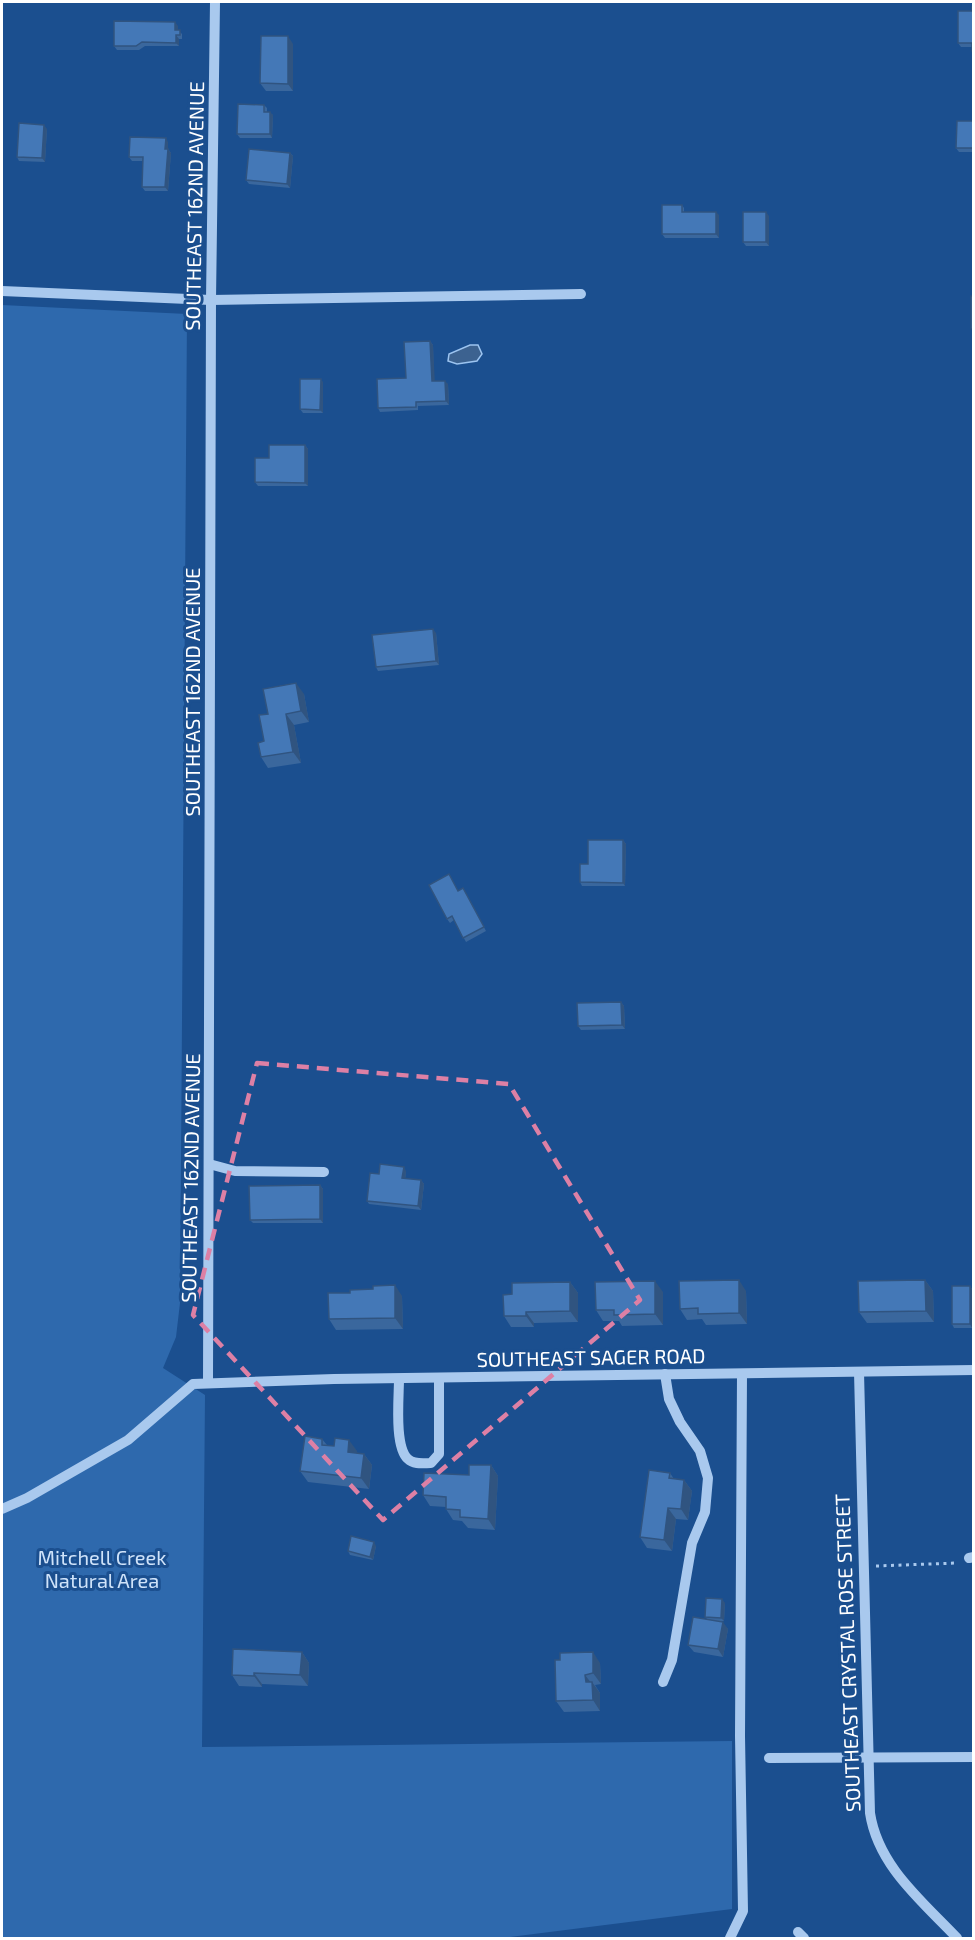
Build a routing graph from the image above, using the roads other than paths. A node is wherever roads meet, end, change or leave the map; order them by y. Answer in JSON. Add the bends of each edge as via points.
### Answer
{"nodes":[{"id":1,"x":214,"y":2,"type":"edge"},
{"id":2,"x":2,"y":291,"type":"edge"},
{"id":3,"x":581,"y":294,"type":"dead end"},
{"id":4,"x":210,"y":300,"type":"junction"},
{"id":5,"x":209,"y":1164,"type":"junction"},
{"id":6,"x":324,"y":1172,"type":"dead end"},
{"id":7,"x":974,"y":1370,"type":"edge"},
{"id":8,"x":859,"y":1372,"type":"junction"},
{"id":9,"x":665,"y":1374,"type":"junction"},
{"id":10,"x":742,"y":1374,"type":"junction"},
{"id":11,"x":439,"y":1378,"type":"junction"},
{"id":12,"x":399,"y":1379,"type":"junction"},
{"id":13,"x":208,"y":1383,"type":"junction"},
{"id":14,"x":2,"y":1509,"type":"edge"},
{"id":15,"x":663,"y":1682,"type":"dead end"},
{"id":16,"x":974,"y":1757,"type":"edge"},
{"id":17,"x":769,"y":1758,"type":"dead end"},
{"id":18,"x":868,"y":1758,"type":"junction"},
{"id":19,"x":730,"y":1938,"type":"edge"},
{"id":20,"x":957,"y":1938,"type":"edge"}],
"edges":[{"from":1,"to":4,"type":"street","name":"SOUTHEAST 162ND AVENUE"},
{"from":2,"to":4,"type":"street"},
{"from":3,"to":4,"type":"street"},
{"from":4,"to":5,"type":"street","name":"SOUTHEAST 162ND AVENUE"},
{"from":5,"to":6,"type":"street","via":[[234,1171]]},
{"from":5,"to":13,"type":"street","name":"SOUTHEAST 162ND AVENUE"},
{"from":7,"to":8,"type":"street","name":"SOUTHEAST SAGER ROAD"},
{"from":8,"to":10,"type":"street","name":"SOUTHEAST SAGER ROAD"},
{"from":8,"to":18,"type":"street","name":"SOUTHEAST CRYSTAL ROSE STREET"},
{"from":9,"to":10,"type":"street","name":"SOUTHEAST SAGER ROAD"},
{"from":9,"to":11,"type":"street","name":"SOUTHEAST SAGER ROAD"},
{"from":9,"to":15,"type":"street","via":[[669,1399],[700,1451],[708,1478],[705,1512],[692,1543],[672,1660]]},
{"from":10,"to":19,"type":"street","via":[[743,1911]]},
{"from":11,"to":12,"type":"street","name":"SOUTHEAST SAGER ROAD"},
{"from":11,"to":12,"type":"street","via":[[439,1454],[431,1462],[418,1464],[408,1460],[401,1446]]},
{"from":12,"to":13,"type":"street","name":"SOUTHEAST SAGER ROAD"},
{"from":13,"to":14,"type":"street","via":[[193,1384],[128,1440]]},
{"from":16,"to":18,"type":"street"},
{"from":17,"to":18,"type":"street"},
{"from":18,"to":20,"type":"street","name":"SOUTHEAST CRYSTAL ROSE STREET","via":[[870,1813],[880,1850],[895,1872]]}]}
